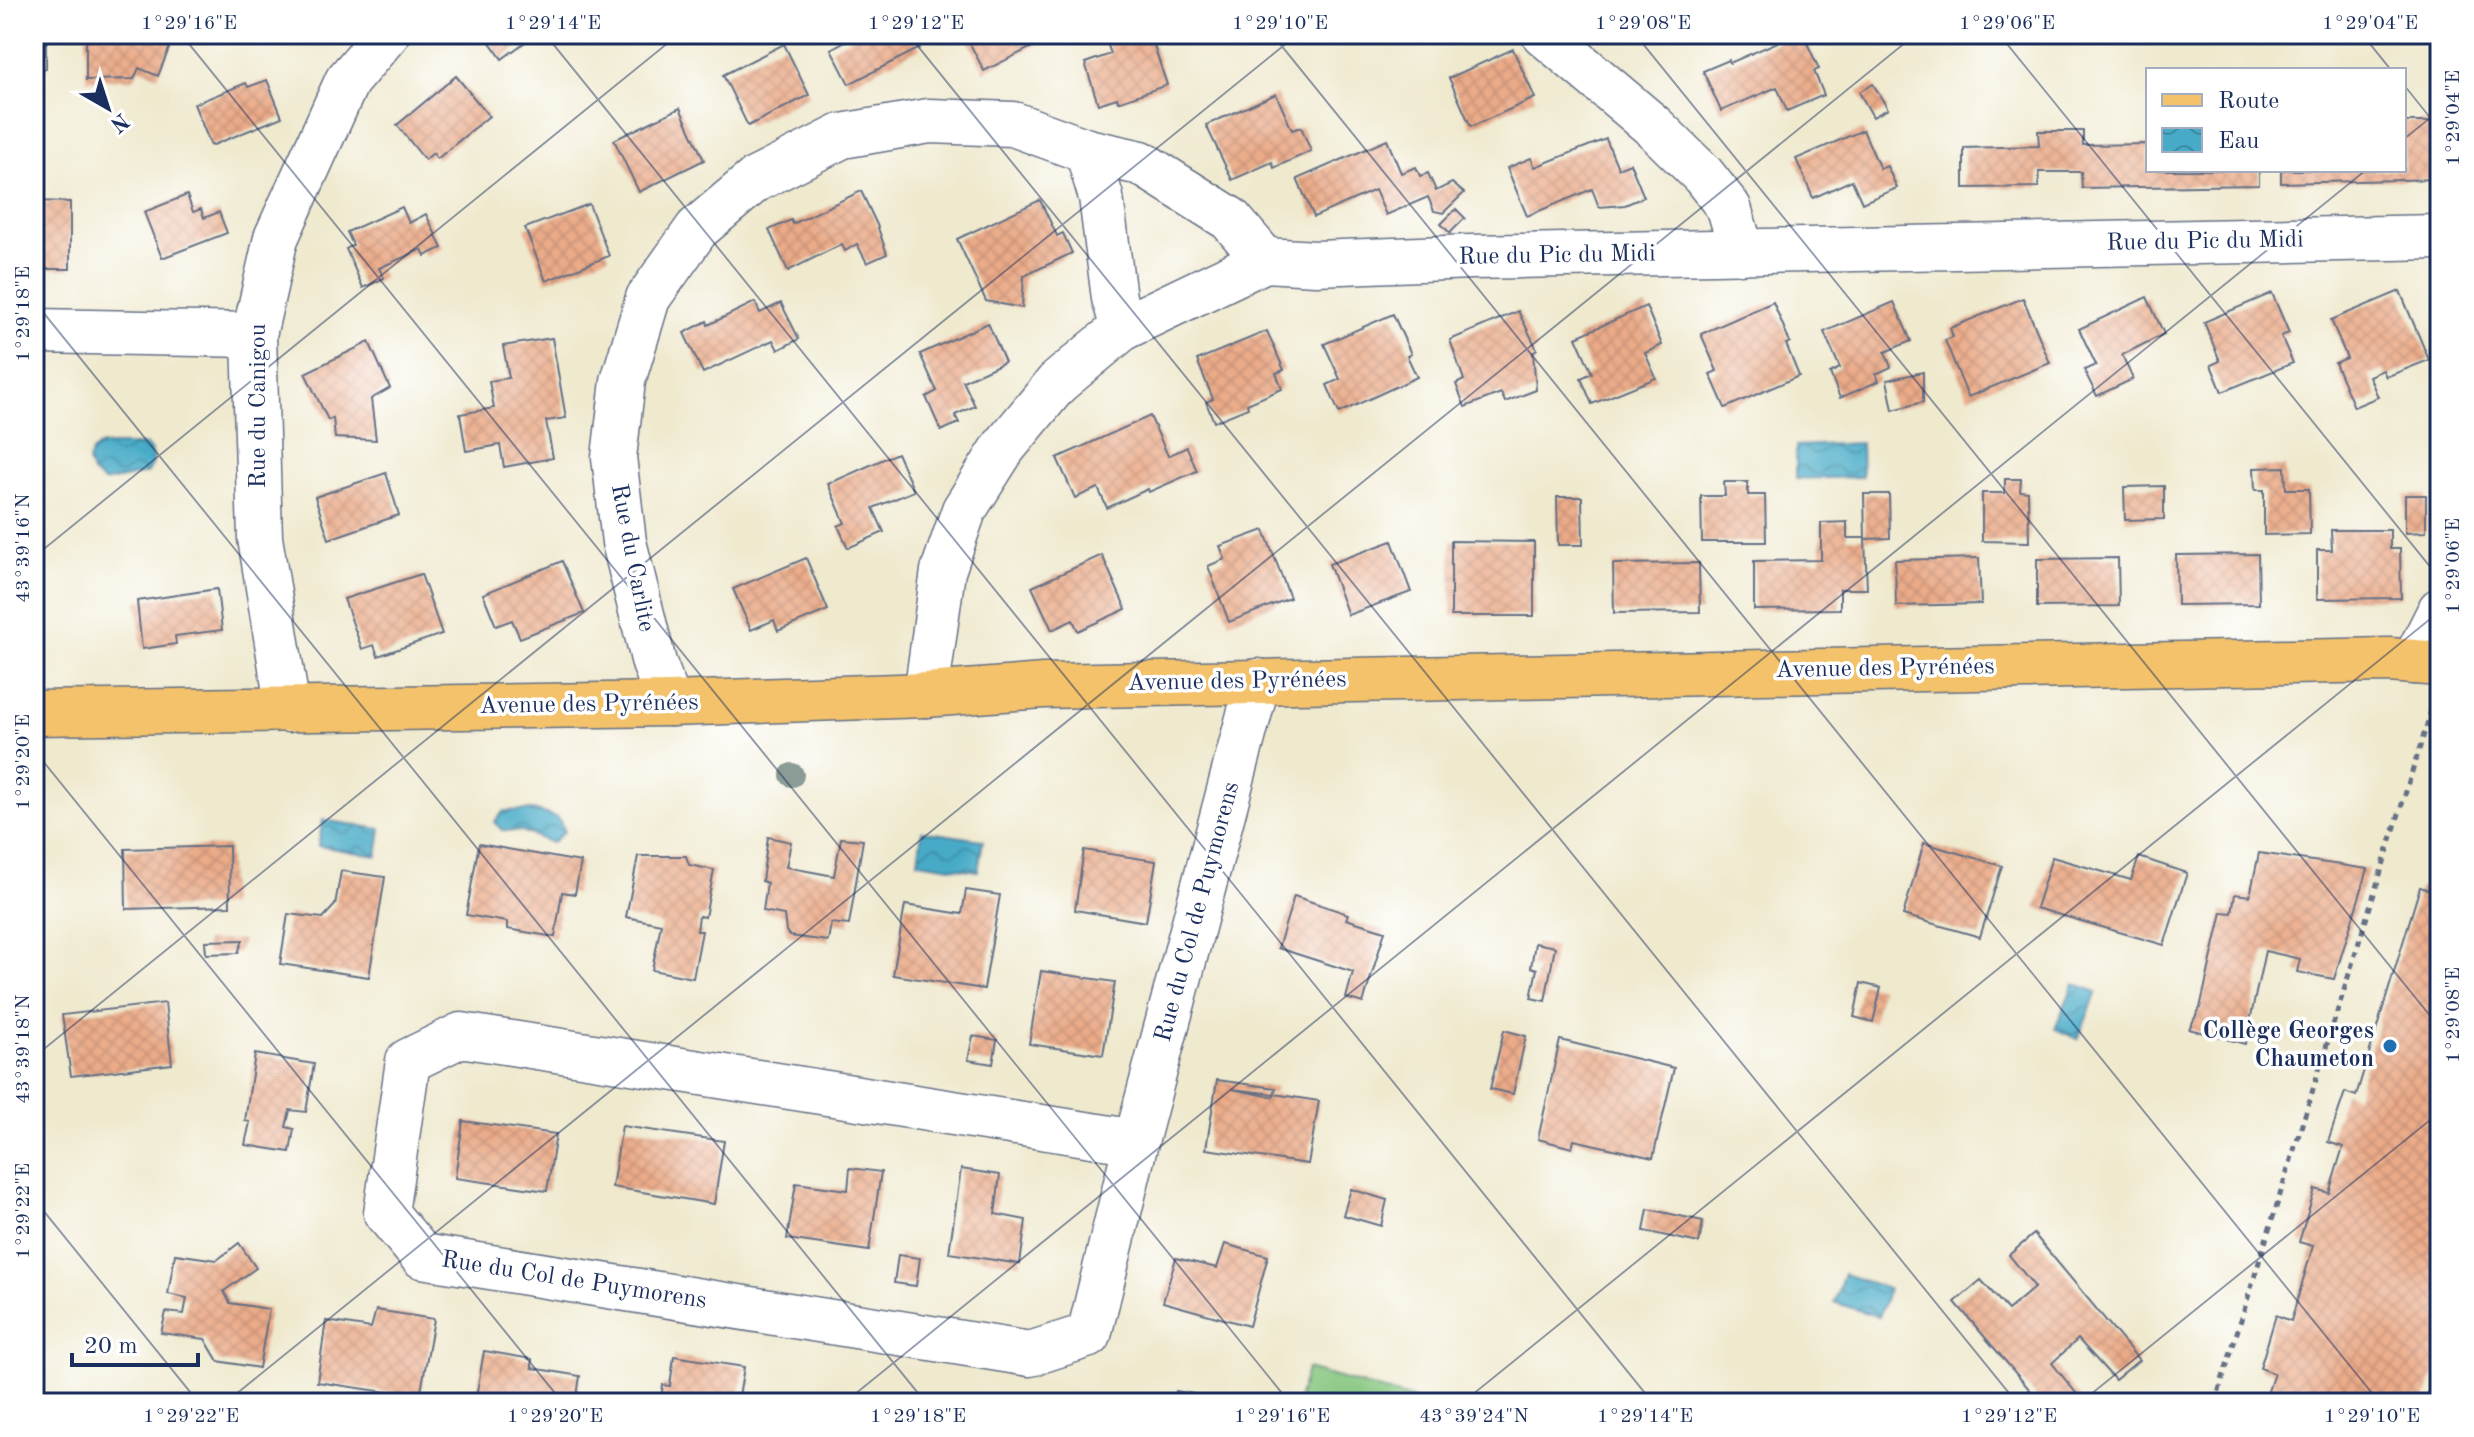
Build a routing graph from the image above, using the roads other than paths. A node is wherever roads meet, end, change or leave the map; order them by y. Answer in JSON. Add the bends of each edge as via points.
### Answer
{"nodes":[{"id":1,"x":387,"y":34,"type":"edge"},
{"id":2,"x":1544,"y":34,"type":"edge"},
{"id":3,"x":1087,"y":151,"type":"junction"},
{"id":4,"x":2440,"y":237,"type":"edge"},
{"id":5,"x":1742,"y":252,"type":"junction"},
{"id":6,"x":1265,"y":260,"type":"junction"},
{"id":7,"x":1123,"y":328,"type":"junction"},
{"id":8,"x":34,"y":331,"type":"edge"},
{"id":9,"x":254,"y":335,"type":"junction"},
{"id":10,"x":2440,"y":610,"type":"edge"},
{"id":11,"x":2427,"y":673,"type":"edge"},
{"id":12,"x":1258,"y":681,"type":"junction"},
{"id":13,"x":926,"y":695,"type":"junction"},
{"id":14,"x":670,"y":704,"type":"junction"},
{"id":15,"x":288,"y":710,"type":"junction"},
{"id":16,"x":34,"y":713,"type":"edge"},
{"id":17,"x":1136,"y":1142,"type":"junction"}],
"edges":[{"from":1,"to":9,"type":"street","name":"Rue du Canigou","via":[[347,81],[276,238]]},
{"from":2,"to":5,"type":"street","via":[[1703,175],[1729,208]]},
{"from":3,"to":6,"type":"street","name":"Rue du Carlite","via":[[1141,163],[1230,219]]},
{"from":3,"to":7,"type":"street","via":[[1101,197]]},
{"from":3,"to":14,"type":"street","name":"Rue du Carlite","via":[[1013,124],[929,121],[842,136],[755,180],[697,229],[648,298],[623,381],[614,457],[624,542],[654,663]]},
{"from":4,"to":5,"type":"street","name":"Rue du Pic du Midi"},
{"from":5,"to":6,"type":"street","name":"Rue du Pic du Midi"},
{"from":6,"to":7,"type":"street","name":"Rue du Pic du Midi"},
{"from":7,"to":13,"type":"street","name":"Rue du Pic du Midi","via":[[1057,383],[1004,447],[964,510],[943,571]]},
{"from":8,"to":9,"type":"street"},
{"from":9,"to":15,"type":"street","name":"Rue du Canigou","via":[[260,538]]},
{"from":10,"to":11,"type":"street"},
{"from":11,"to":12,"type":"main road","name":"Avenue des Pyrénées","via":[[2389,660]]},
{"from":12,"to":13,"type":"main road","name":"Avenue des Pyrénées","via":[[1043,686]]},
{"from":12,"to":17,"type":"street","name":"Rue du Col de Puymorens"},
{"from":13,"to":14,"type":"main road","name":"Avenue des Pyrénées"},
{"from":14,"to":15,"type":"main road","name":"Avenue des Pyrénées"},
{"from":15,"to":16,"type":"main road","name":"Avenue des Pyrénées"},
{"from":17,"to":17,"type":"street","name":"Rue du Col de Puymorens","via":[[1089,1335],[1030,1354],[422,1256],[386,1213],[408,1061],[461,1035]]}]}
